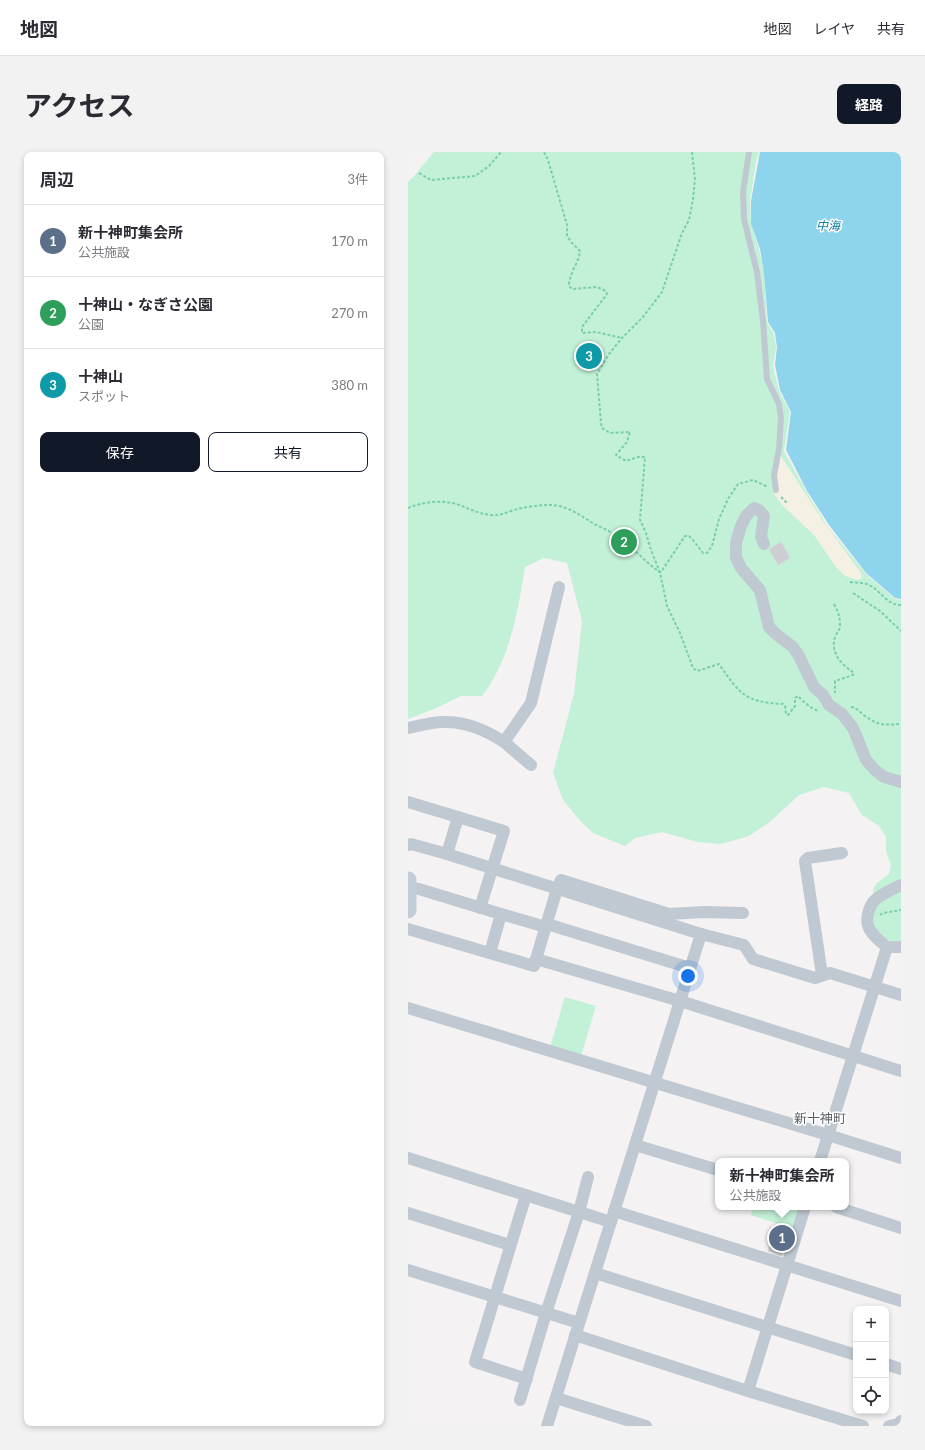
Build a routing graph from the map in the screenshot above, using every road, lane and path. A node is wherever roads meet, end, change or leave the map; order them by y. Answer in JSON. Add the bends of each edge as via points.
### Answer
{"nodes":[{"id":1,"x":501,"y":152,"type":"edge"},
{"id":2,"x":544,"y":152,"type":"edge"},
{"id":3,"x":692,"y":152,"type":"edge"},
{"id":4,"x":750,"y":152,"type":"edge"},
{"id":5,"x":419,"y":173,"type":"dead end"},
{"id":6,"x":622,"y":338,"type":"junction"},
{"id":7,"x":753,"y":480,"type":"dead end"},
{"id":8,"x":776,"y":490,"type":"dead end"},
{"id":9,"x":408,"y":508,"type":"edge"},
{"id":10,"x":764,"y":544,"type":"dead end"},
{"id":11,"x":659,"y":572,"type":"junction"},
{"id":12,"x":850,"y":582,"type":"dead end"},
{"id":13,"x":559,"y":586,"type":"dead end"},
{"id":14,"x":853,"y":593,"type":"dead end"},
{"id":15,"x":834,"y":604,"type":"dead end"},
{"id":16,"x":901,"y":605,"type":"edge"},
{"id":17,"x":901,"y":631,"type":"edge"},
{"id":18,"x":835,"y":709,"type":"junction"},
{"id":19,"x":901,"y":724,"type":"edge"},
{"id":20,"x":408,"y":728,"type":"edge"},
{"id":21,"x":504,"y":742,"type":"junction"},
{"id":22,"x":531,"y":765,"type":"dead end"},
{"id":23,"x":901,"y":782,"type":"edge"},
{"id":24,"x":408,"y":802,"type":"edge"},
{"id":25,"x":458,"y":817,"type":"junction"},
{"id":26,"x":408,"y":845,"type":"edge"},
{"id":27,"x":842,"y":853,"type":"dead end"},
{"id":28,"x":447,"y":854,"type":"junction"},
{"id":29,"x":493,"y":869,"type":"junction"},
{"id":30,"x":408,"y":884,"type":"edge"},
{"id":31,"x":901,"y":885,"type":"edge"},
{"id":32,"x":557,"y":889,"type":"junction"},
{"id":33,"x":480,"y":908,"type":"junction"},
{"id":34,"x":408,"y":910,"type":"edge"},
{"id":35,"x":901,"y":910,"type":"edge"},
{"id":36,"x":501,"y":914,"type":"junction"},
{"id":37,"x":743,"y":914,"type":"dead end"},
{"id":38,"x":877,"y":918,"type":"dead end"},
{"id":39,"x":546,"y":926,"type":"junction"},
{"id":40,"x":408,"y":929,"type":"edge"},
{"id":41,"x":701,"y":934,"type":"junction"},
{"id":42,"x":887,"y":947,"type":"junction"},
{"id":43,"x":901,"y":947,"type":"edge"},
{"id":44,"x":490,"y":954,"type":"junction"},
{"id":45,"x":536,"y":959,"type":"junction"},
{"id":46,"x":690,"y":968,"type":"junction"},
{"id":47,"x":822,"y":975,"type":"junction"},
{"id":48,"x":876,"y":987,"type":"junction"},
{"id":49,"x":901,"y":995,"type":"edge"},
{"id":50,"x":680,"y":1001,"type":"junction"},
{"id":51,"x":408,"y":1008,"type":"edge"},
{"id":52,"x":853,"y":1057,"type":"junction"},
{"id":53,"x":901,"y":1071,"type":"edge"},
{"id":54,"x":654,"y":1082,"type":"junction"},
{"id":55,"x":828,"y":1135,"type":"junction"},
{"id":56,"x":635,"y":1145,"type":"junction"},
{"id":57,"x":408,"y":1158,"type":"edge"},
{"id":58,"x":821,"y":1158,"type":"edge"},
{"id":59,"x":901,"y":1158,"type":"edge"},
{"id":60,"x":715,"y":1169,"type":"edge"},
{"id":61,"x":588,"y":1177,"type":"dead end"},
{"id":62,"x":526,"y":1195,"type":"junction"},
{"id":63,"x":804,"y":1210,"type":"edge"},
{"id":64,"x":845,"y":1210,"type":"edge"},
{"id":65,"x":579,"y":1212,"type":"junction"},
{"id":66,"x":408,"y":1213,"type":"edge"},
{"id":67,"x":612,"y":1216,"type":"junction"},
{"id":68,"x":901,"y":1228,"type":"edge"},
{"id":69,"x":510,"y":1245,"type":"junction"},
{"id":70,"x":788,"y":1264,"type":"junction"},
{"id":71,"x":408,"y":1270,"type":"edge"},
{"id":72,"x":594,"y":1273,"type":"junction"},
{"id":73,"x":494,"y":1297,"type":"junction"},
{"id":74,"x":901,"y":1301,"type":"edge"},
{"id":75,"x":546,"y":1313,"type":"junction"},
{"id":76,"x":768,"y":1328,"type":"junction"},
{"id":77,"x":577,"y":1329,"type":"junction"},
{"id":78,"x":853,"y":1354,"type":"edge"},
{"id":79,"x":889,"y":1365,"type":"edge"},
{"id":80,"x":901,"y":1369,"type":"edge"},
{"id":81,"x":527,"y":1378,"type":"junction"},
{"id":82,"x":748,"y":1391,"type":"junction"},
{"id":83,"x":556,"y":1398,"type":"junction"},
{"id":84,"x":520,"y":1400,"type":"dead end"},
{"id":85,"x":901,"y":1421,"type":"edge"},
{"id":86,"x":547,"y":1426,"type":"edge"},
{"id":87,"x":646,"y":1426,"type":"edge"},
{"id":88,"x":863,"y":1426,"type":"edge"},
{"id":89,"x":889,"y":1426,"type":"edge"}],
"edges":[{"from":1,"to":5,"type":"path","via":[[476,176],[431,180]]},
{"from":2,"to":6,"type":"path","via":[[567,224],[567,236],[580,251],[580,259],[574,267],[569,286],[572,289],[597,287],[607,294],[582,327],[582,333],[596,332]]},
{"from":3,"to":6,"type":"path","via":[[695,179],[689,220],[662,292],[644,317]]},
{"from":4,"to":8,"type":"lane","via":[[743,192],[744,219],[758,272],[766,380],[779,404],[781,418],[774,475]]},
{"from":6,"to":11,"type":"path","via":[[597,374],[601,423],[602,428],[610,433],[630,432],[627,442],[616,455],[626,461],[645,457],[640,520]]},
{"from":7,"to":11,"type":"path","via":[[738,484],[728,499],[719,519],[712,546],[707,553],[702,554],[693,540],[685,536]]},
{"from":9,"to":11,"type":"path","via":[[418,504],[446,502],[492,515],[529,507],[556,506],[580,514],[619,538]]},
{"from":10,"to":18,"type":"street","via":[[761,537],[764,516],[754,508],[741,526],[736,543],[736,557],[741,568],[760,590],[769,627],[793,647],[814,686]]},
{"from":11,"to":18,"type":"path","via":[[669,610],[697,671],[719,664],[737,689],[749,699],[783,704],[788,715],[798,696],[815,710],[832,712]]},
{"from":12,"to":16,"type":"path","via":[[871,586],[890,601]]},
{"from":13,"to":21,"type":"street","via":[[530,703]]},
{"from":14,"to":17,"type":"path","via":[[880,611]]},
{"from":15,"to":18,"type":"path","via":[[839,612],[840,625],[835,641],[835,654],[843,666],[854,673],[835,681]]},
{"from":18,"to":19,"type":"path","via":[[841,706],[855,708],[882,725]]},
{"from":18,"to":23,"type":"street","via":[[853,728],[866,760],[884,777]]},
{"from":20,"to":21,"type":"street","via":[[443,722],[459,723],[490,733]]},
{"from":21,"to":22,"type":"street"},
{"from":24,"to":25,"type":"street"},
{"from":25,"to":28,"type":"street"},
{"from":25,"to":29,"type":"street","via":[[504,831]]},
{"from":26,"to":28,"type":"street"},
{"from":27,"to":47,"type":"street","via":[[808,858],[805,861]]},
{"from":28,"to":29,"type":"street"},
{"from":29,"to":32,"type":"street"},
{"from":29,"to":33,"type":"street"},
{"from":30,"to":33,"type":"street"},
{"from":30,"to":34,"type":"main road"},
{"from":31,"to":42,"type":"street","via":[[875,900],[868,915],[868,928]]},
{"from":32,"to":37,"type":"street","via":[[561,880],[669,914]]},
{"from":32,"to":39,"type":"street"},
{"from":32,"to":41,"type":"street"},
{"from":33,"to":36,"type":"street"},
{"from":35,"to":38,"type":"path","via":[[883,912]]},
{"from":36,"to":39,"type":"street"},
{"from":36,"to":44,"type":"street"},
{"from":39,"to":45,"type":"street"},
{"from":39,"to":46,"type":"street"},
{"from":40,"to":44,"type":"street"},
{"from":41,"to":46,"type":"street"},
{"from":41,"to":47,"type":"street","via":[[744,945],[753,959],[815,978]]},
{"from":42,"to":43,"type":"street"},
{"from":42,"to":48,"type":"street"},
{"from":44,"to":45,"type":"street","via":[[534,966]]},
{"from":45,"to":50,"type":"street"},
{"from":46,"to":50,"type":"street"},
{"from":47,"to":48,"type":"street","via":[[830,973]]},
{"from":48,"to":49,"type":"street"},
{"from":48,"to":52,"type":"street"},
{"from":50,"to":52,"type":"street"},
{"from":50,"to":54,"type":"street"},
{"from":51,"to":54,"type":"street"},
{"from":52,"to":53,"type":"street"},
{"from":52,"to":55,"type":"street"},
{"from":54,"to":55,"type":"street"},
{"from":54,"to":56,"type":"street"},
{"from":55,"to":58,"type":"street"},
{"from":55,"to":59,"type":"street"},
{"from":56,"to":60,"type":"street"},
{"from":56,"to":67,"type":"street"},
{"from":57,"to":62,"type":"street"},
{"from":61,"to":65,"type":"street"},
{"from":62,"to":65,"type":"street"},
{"from":62,"to":69,"type":"street"},
{"from":63,"to":70,"type":"street"},
{"from":64,"to":68,"type":"street"},
{"from":65,"to":67,"type":"street"},
{"from":65,"to":75,"type":"street"},
{"from":66,"to":69,"type":"street"},
{"from":67,"to":70,"type":"street"},
{"from":67,"to":72,"type":"street"},
{"from":69,"to":73,"type":"street"},
{"from":70,"to":74,"type":"street"},
{"from":70,"to":76,"type":"street"},
{"from":71,"to":73,"type":"street"},
{"from":72,"to":76,"type":"street"},
{"from":72,"to":77,"type":"street"},
{"from":73,"to":75,"type":"street"},
{"from":73,"to":81,"type":"street","via":[[475,1362]]},
{"from":75,"to":77,"type":"street"},
{"from":75,"to":81,"type":"street"},
{"from":76,"to":78,"type":"street"},
{"from":76,"to":82,"type":"street"},
{"from":77,"to":82,"type":"street"},
{"from":77,"to":83,"type":"street"},
{"from":79,"to":80,"type":"street"},
{"from":81,"to":84,"type":"street"},
{"from":82,"to":88,"type":"street"},
{"from":83,"to":86,"type":"street"},
{"from":83,"to":87,"type":"street"},
{"from":85,"to":89,"type":"street"}]}
